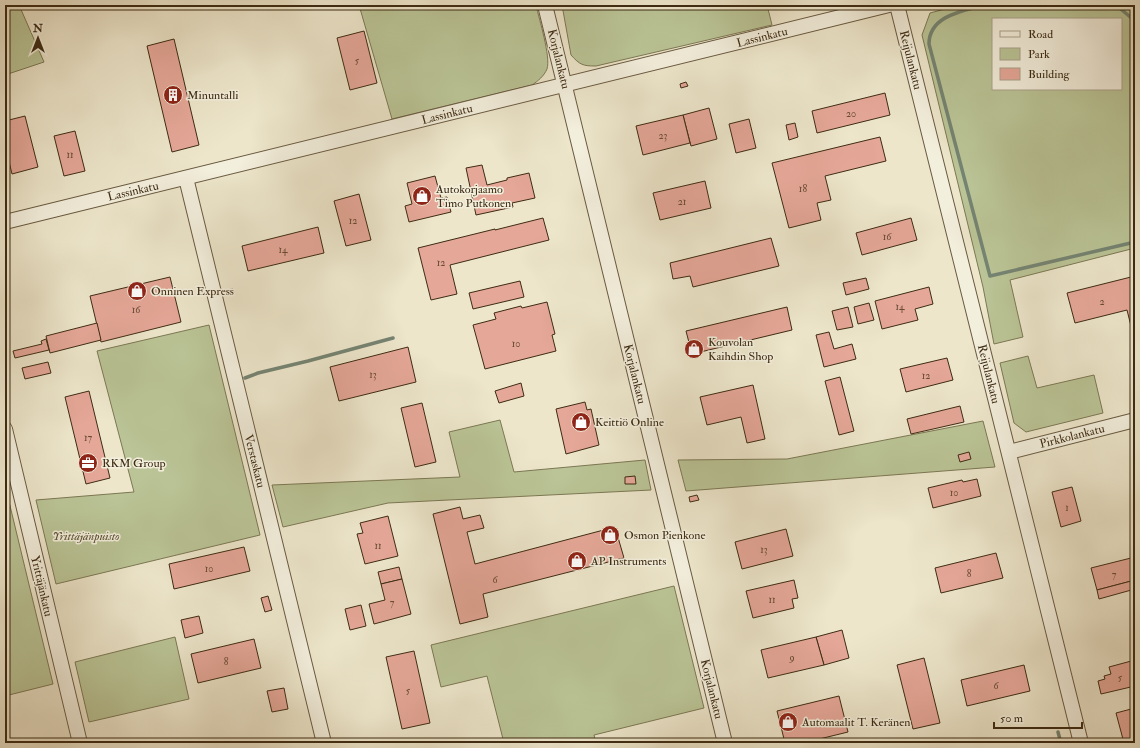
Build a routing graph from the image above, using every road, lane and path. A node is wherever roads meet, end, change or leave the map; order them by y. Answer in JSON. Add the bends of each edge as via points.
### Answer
{"nodes":[{"id":1,"x":545,"y":5,"type":"edge"},
{"id":2,"x":889,"y":5,"type":"edge"},
{"id":3,"x":897,"y":5,"type":"edge"},
{"id":4,"x":565,"y":85,"type":"junction"},
{"id":5,"x":186,"y":178,"type":"junction"},
{"id":6,"x":5,"y":222,"type":"edge"},
{"id":7,"x":1135,"y":420,"type":"edge"},
{"id":8,"x":5,"y":429,"type":"edge"},
{"id":9,"x":1009,"y":452,"type":"junction"},
{"id":10,"x":80,"y":743,"type":"edge"},
{"id":11,"x":324,"y":743,"type":"edge"},
{"id":12,"x":725,"y":743,"type":"edge"},
{"id":13,"x":1081,"y":743,"type":"edge"}],
"edges":[{"from":1,"to":4,"type":"street","name":"Korjalankatu"},
{"from":2,"to":4,"type":"street","name":"Lassinkatu"},
{"from":3,"to":9,"type":"street","name":"Reijulankatu"},
{"from":4,"to":5,"type":"street","name":"Lassinkatu"},
{"from":4,"to":12,"type":"street","name":"Korjalankatu"},
{"from":5,"to":6,"type":"street","name":"Lassinkatu"},
{"from":5,"to":11,"type":"street","name":"Verstaskatu"},
{"from":7,"to":9,"type":"street","name":"Pirkkolankatu"},
{"from":8,"to":10,"type":"street","name":"Yrittäjänkatu"},
{"from":9,"to":13,"type":"street","name":"Reijulankatu"}]}
